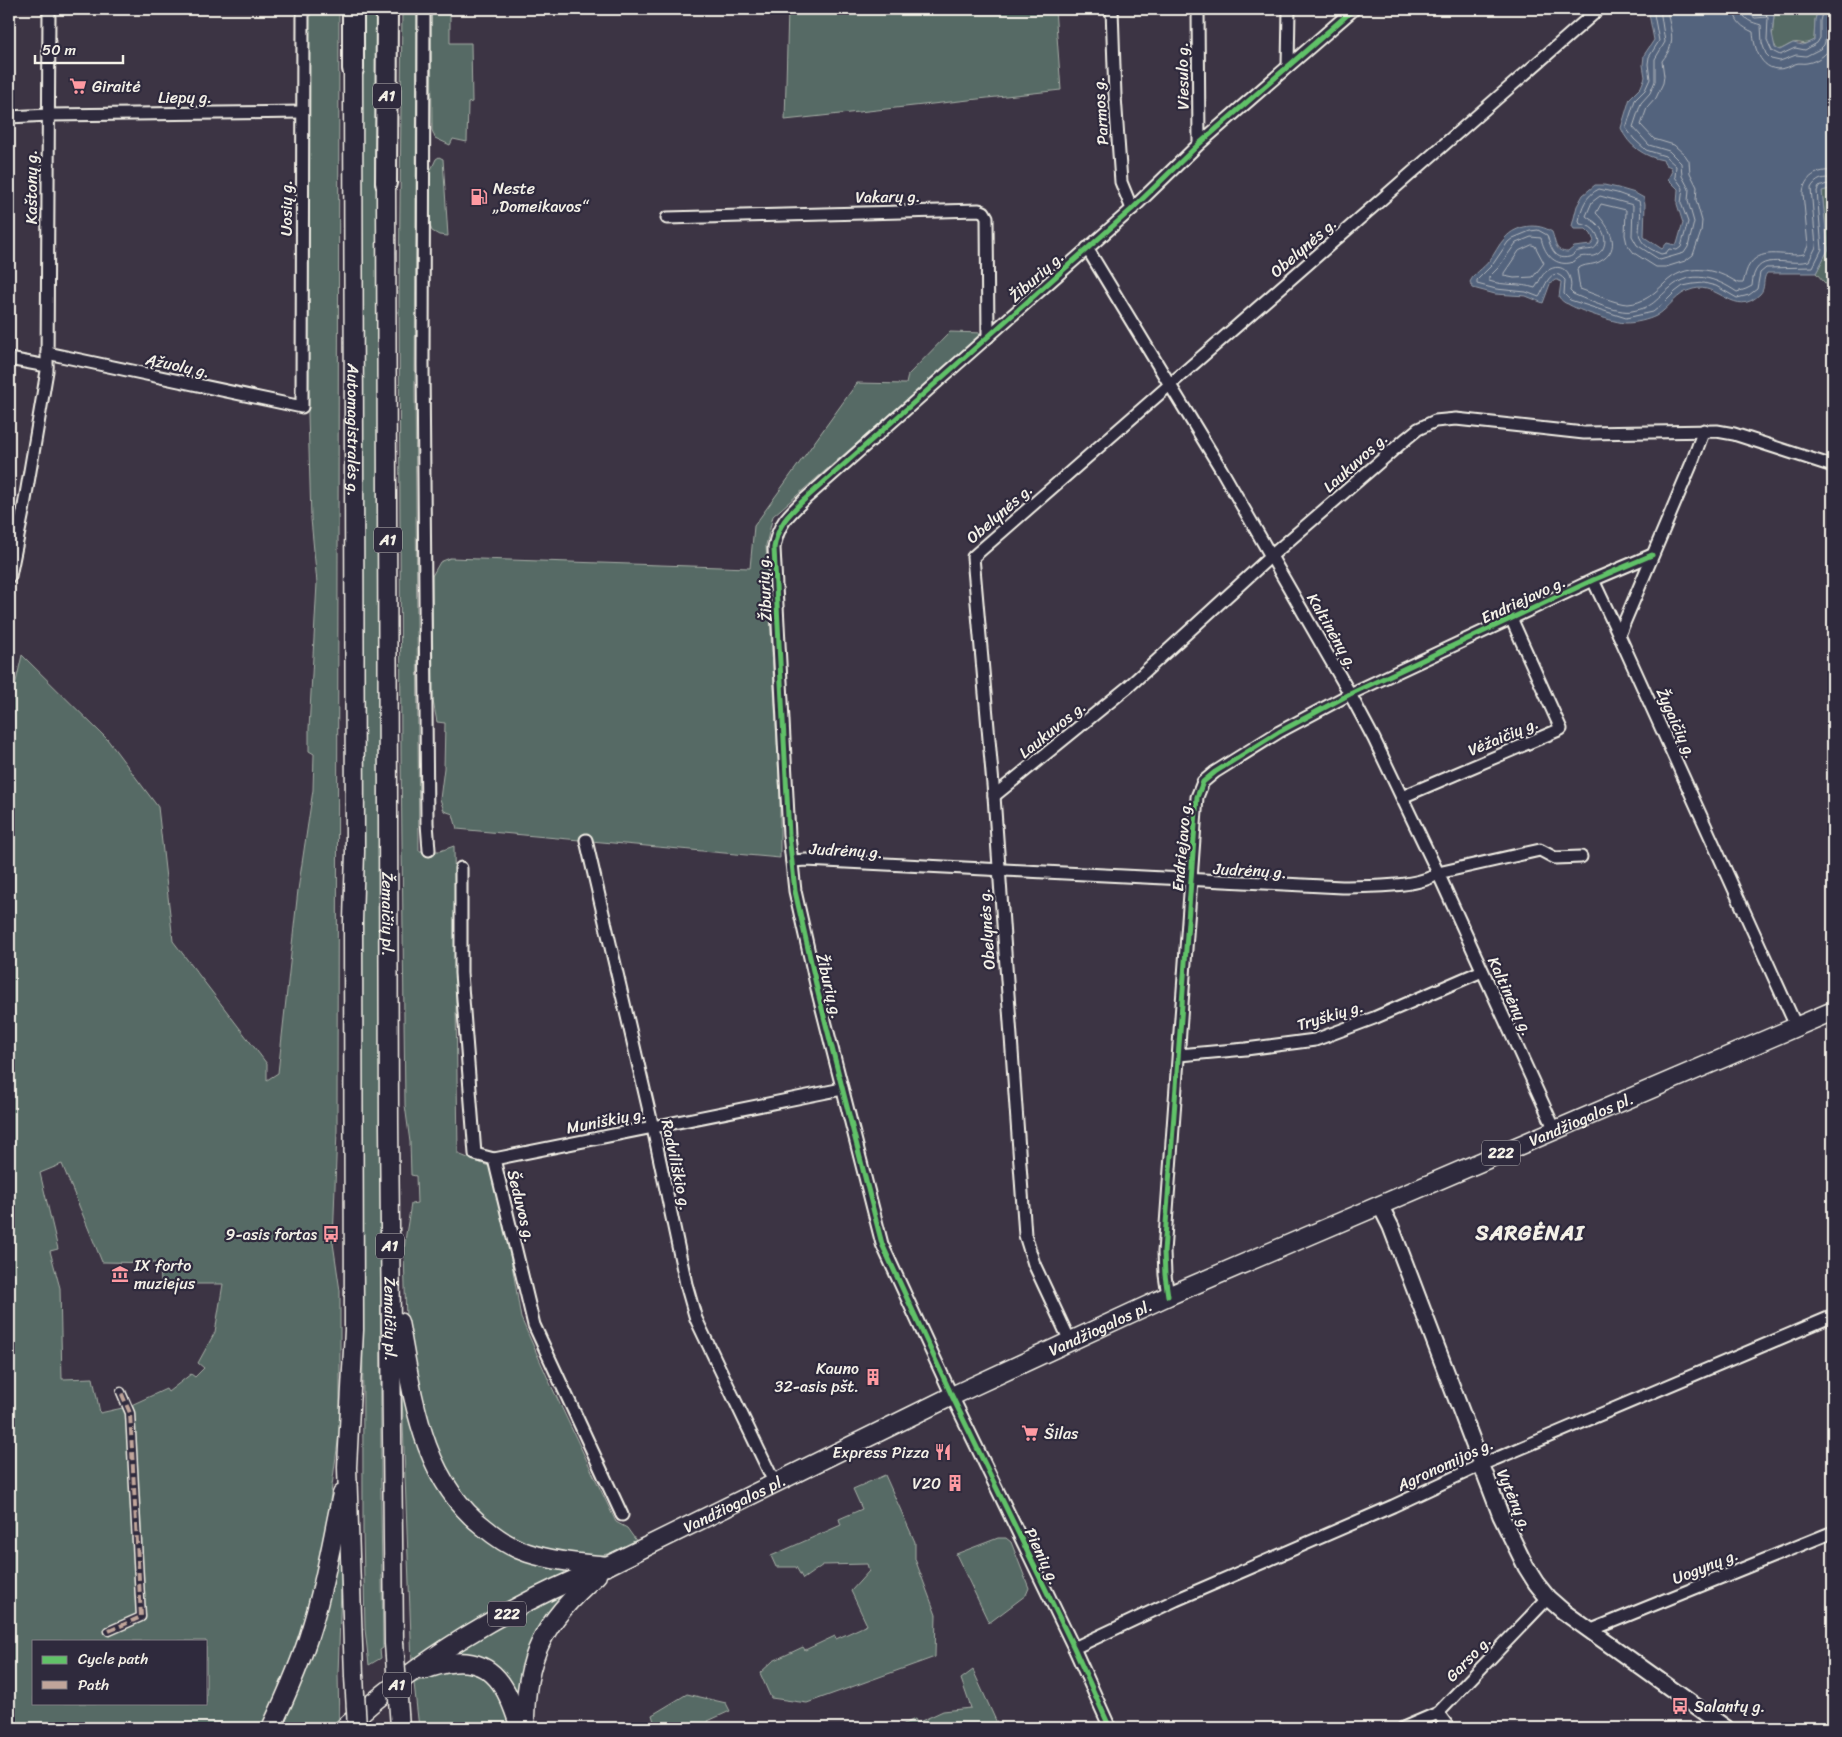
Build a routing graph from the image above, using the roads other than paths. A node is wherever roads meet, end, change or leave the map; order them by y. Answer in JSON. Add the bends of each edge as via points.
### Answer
{"nodes":[{"id":1,"x":49,"y":9,"type":"edge"},
{"id":2,"x":303,"y":9,"type":"edge"},
{"id":3,"x":353,"y":9,"type":"edge"},
{"id":4,"x":387,"y":9,"type":"edge"},
{"id":5,"x":424,"y":9,"type":"edge"},
{"id":6,"x":1112,"y":9,"type":"edge"},
{"id":7,"x":1198,"y":9,"type":"edge"},
{"id":8,"x":1289,"y":9,"type":"edge"},
{"id":9,"x":1354,"y":9,"type":"edge"},
{"id":10,"x":1599,"y":9,"type":"edge"},
{"id":11,"x":1288,"y":66,"type":"junction"},
{"id":12,"x":353,"y":69,"type":"joint"},
{"id":13,"x":302,"y":112,"type":"junction"},
{"id":14,"x":49,"y":115,"type":"junction"},
{"id":15,"x":9,"y":117,"type":"edge"},
{"id":16,"x":1199,"y":144,"type":"junction"},
{"id":17,"x":386,"y":183,"type":"joint"},
{"id":18,"x":1132,"y":208,"type":"junction"},
{"id":19,"x":667,"y":218,"type":"dead end"},
{"id":20,"x":1086,"y":248,"type":"junction"},
{"id":21,"x":988,"y":337,"type":"junction"},
{"id":22,"x":47,"y":354,"type":"junction"},
{"id":23,"x":9,"y":359,"type":"edge"},
{"id":24,"x":47,"y":366,"type":"junction"},
{"id":25,"x":1171,"y":385,"type":"junction"},
{"id":26,"x":302,"y":407,"type":"joint"},
{"id":27,"x":1704,"y":430,"type":"junction"},
{"id":28,"x":1833,"y":466,"type":"edge"},
{"id":29,"x":1652,"y":555,"type":"junction"},
{"id":30,"x":1271,"y":556,"type":"junction"},
{"id":31,"x":10,"y":576,"type":"dead end"},
{"id":32,"x":1593,"y":580,"type":"junction"},
{"id":33,"x":1511,"y":618,"type":"junction"},
{"id":34,"x":1619,"y":635,"type":"junction"},
{"id":35,"x":1350,"y":694,"type":"junction"},
{"id":36,"x":994,"y":796,"type":"junction"},
{"id":37,"x":1402,"y":797,"type":"junction"},
{"id":38,"x":586,"y":840,"type":"dead end"},
{"id":39,"x":390,"y":850,"type":"joint"},
{"id":40,"x":429,"y":850,"type":"dead end"},
{"id":41,"x":1581,"y":857,"type":"dead end"},
{"id":42,"x":792,"y":861,"type":"junction"},
{"id":43,"x":461,"y":868,"type":"dead end"},
{"id":44,"x":998,"y":870,"type":"junction"},
{"id":45,"x":1438,"y":873,"type":"junction"},
{"id":46,"x":1190,"y":880,"type":"junction"},
{"id":47,"x":1482,"y":971,"type":"junction"},
{"id":48,"x":1833,"y":1011,"type":"edge"},
{"id":49,"x":1796,"y":1026,"type":"junction"},
{"id":50,"x":1179,"y":1055,"type":"junction"},
{"id":51,"x":842,"y":1090,"type":"junction"},
{"id":52,"x":652,"y":1128,"type":"junction"},
{"id":53,"x":1555,"y":1130,"type":"junction"},
{"id":54,"x":494,"y":1159,"type":"junction"},
{"id":55,"x":1380,"y":1205,"type":"junction"},
{"id":56,"x":390,"y":1278,"type":"junction"},
{"id":57,"x":1168,"y":1296,"type":"junction"},
{"id":58,"x":1833,"y":1316,"type":"edge"},
{"id":59,"x":1070,"y":1341,"type":"junction"},
{"id":60,"x":120,"y":1392,"type":"dead end"},
{"id":61,"x":952,"y":1396,"type":"junction"},
{"id":62,"x":1481,"y":1464,"type":"junction"},
{"id":63,"x":347,"y":1467,"type":"junction"},
{"id":64,"x":775,"y":1484,"type":"junction"},
{"id":65,"x":622,"y":1515,"type":"dead end"},
{"id":66,"x":1833,"y":1532,"type":"edge"},
{"id":67,"x":607,"y":1566,"type":"junction"},
{"id":68,"x":1548,"y":1598,"type":"junction"},
{"id":69,"x":109,"y":1631,"type":"dead end"},
{"id":70,"x":1589,"y":1631,"type":"junction"},
{"id":71,"x":1074,"y":1648,"type":"junction"},
{"id":72,"x":414,"y":1672,"type":"junction"},
{"id":73,"x":1438,"y":1713,"type":"junction"},
{"id":74,"x":271,"y":1728,"type":"edge"},
{"id":75,"x":344,"y":1728,"type":"edge"},
{"id":76,"x":357,"y":1728,"type":"edge"},
{"id":77,"x":400,"y":1728,"type":"edge"},
{"id":78,"x":520,"y":1728,"type":"edge"},
{"id":79,"x":525,"y":1728,"type":"edge"},
{"id":80,"x":1110,"y":1728,"type":"edge"},
{"id":81,"x":1403,"y":1728,"type":"edge"},
{"id":82,"x":1449,"y":1728,"type":"edge"},
{"id":83,"x":1726,"y":1728,"type":"edge"}],
"edges":[{"from":1,"to":14,"type":"street","name":"Kaštonų g."},
{"from":2,"to":13,"type":"street","name":"Uosių g."},
{"from":3,"to":12,"type":"highway","name":"Automagistralės g.","number":"A1"},
{"from":4,"to":17,"type":"highway","name":"Automagistralės g.","number":"A1"},
{"from":5,"to":40,"type":"street","via":[[424,539]]},
{"from":6,"to":18,"type":"street","name":"Parmos g.","via":[[1122,182]]},
{"from":7,"to":16,"type":"street","name":"Viesulo g."},
{"from":8,"to":11,"type":"street"},
{"from":9,"to":11,"type":"street","name":"Žiburių g."},
{"from":10,"to":25,"type":"street","name":"Obelynės g."},
{"from":11,"to":16,"type":"street","name":"Žiburių g."},
{"from":12,"to":63,"type":"main road","name":"Automagistralės g.","number":"A1","via":[[354,1330]]},
{"from":13,"to":14,"type":"street","name":"Liepų g."},
{"from":13,"to":26,"type":"street","name":"Uosių g."},
{"from":14,"to":15,"type":"street","name":"Liepų g."},
{"from":14,"to":22,"type":"street","name":"Kaštonų g."},
{"from":16,"to":18,"type":"street","name":"Žiburių g."},
{"from":17,"to":39,"type":"main road","name":"Automagistralės g.","number":"A1"},
{"from":18,"to":20,"type":"street","name":"Žiburių g."},
{"from":19,"to":21,"type":"street","name":"Vakarų g.","via":[[979,210],[987,216]]},
{"from":20,"to":21,"type":"street","name":"Žiburių g."},
{"from":20,"to":25,"type":"street","name":"Kaltinėnų g."},
{"from":21,"to":42,"type":"street","name":"Žiburių g.","via":[[805,499],[784,519],[777,533],[774,548]]},
{"from":22,"to":24,"type":"street","name":"Kaštonų g."},
{"from":22,"to":26,"type":"street","name":"Ąžuolų g."},
{"from":23,"to":24,"type":"street"},
{"from":24,"to":31,"type":"street","name":"Kaštonų g."},
{"from":25,"to":30,"type":"street","name":"Kaltinėnų g."},
{"from":25,"to":36,"type":"street","name":"Obelynės g.","via":[[973,557]]},
{"from":27,"to":28,"type":"street","name":"Laukuvos g.","via":[[1734,434]]},
{"from":27,"to":29,"type":"street"},
{"from":27,"to":30,"type":"street","name":"Laukuvos g.","via":[[1584,432],[1456,418],[1435,421],[1407,438]]},
{"from":29,"to":32,"type":"street","name":"Endriejavo g."},
{"from":29,"to":34,"type":"street"},
{"from":30,"to":35,"type":"street","name":"Kaltinėnų g."},
{"from":30,"to":36,"type":"street","name":"Laukuvos g.","via":[[1128,687]]},
{"from":32,"to":33,"type":"street","name":"Endriejavo g."},
{"from":32,"to":34,"type":"street","name":"Žygaičių g."},
{"from":33,"to":35,"type":"street","name":"Endriejavo g."},
{"from":33,"to":37,"type":"street","name":"Vėžaičių g.","via":[[1561,729]]},
{"from":34,"to":49,"type":"street","name":"Žygaičių g."},
{"from":35,"to":37,"type":"street","name":"Kaltinėnų g."},
{"from":35,"to":46,"type":"street","name":"Endriejavo g.","via":[[1280,732],[1203,782],[1197,797]]},
{"from":36,"to":44,"type":"street","name":"Obelynės g."},
{"from":37,"to":45,"type":"street","name":"Kaltinėnų g."},
{"from":38,"to":52,"type":"street","name":"Radviliškio g."},
{"from":39,"to":56,"type":"main road","name":"Žemaičių pl.","number":"A1"},
{"from":41,"to":45,"type":"street","name":"Judrėnų g.","via":[[1555,858],[1540,850]]},
{"from":42,"to":44,"type":"street","name":"Judrėnų g."},
{"from":42,"to":51,"type":"street","name":"Žiburių g.","via":[[801,921]]},
{"from":43,"to":54,"type":"street","name":"Šeduvos g.","via":[[461,973],[475,1154]]},
{"from":44,"to":46,"type":"street","name":"Judrėnų g."},
{"from":44,"to":59,"type":"street","name":"Obelynės g.","via":[[1025,1235],[1034,1264]]},
{"from":45,"to":46,"type":"street","name":"Judrėnų g.","via":[[1433,878],[1418,882],[1374,886]]},
{"from":45,"to":47,"type":"street","name":"Kaltinėnų g."},
{"from":46,"to":50,"type":"street","name":"Endriejavo g."},
{"from":47,"to":50,"type":"street","name":"Tryškių g.","via":[[1315,1040]]},
{"from":47,"to":53,"type":"street","name":"Kaltinėnų g."},
{"from":48,"to":49,"type":"main road","name":"Vandžiogalos pl.","number":"222"},
{"from":49,"to":53,"type":"main road","name":"Vandžiogalos pl.","number":"222"},
{"from":50,"to":57,"type":"street","name":"Endriejavo g.","via":[[1164,1252]]},
{"from":51,"to":52,"type":"street","name":"Muniškių g."},
{"from":51,"to":61,"type":"street","name":"Žiburių g.","via":[[882,1244]]},
{"from":52,"to":54,"type":"street","name":"Muniškių g."},
{"from":52,"to":64,"type":"street","name":"Radviliškio g.","via":[[696,1319]]},
{"from":53,"to":55,"type":"main road","name":"Vandžiogalos pl.","number":"222"},
{"from":54,"to":65,"type":"street","name":"Šeduvos g.","via":[[534,1325]]},
{"from":55,"to":57,"type":"main road","name":"Vandžiogalos pl.","number":"222"},
{"from":55,"to":62,"type":"main road","name":"Vytėnų g."},
{"from":56,"to":67,"type":"main road","via":[[414,1405],[440,1477],[450,1492],[467,1512],[510,1544],[558,1560]]},
{"from":56,"to":77,"type":"main road","name":"Žemaičių pl.","number":"A1","bridge":true,"via":[[394,1642]]},
{"from":57,"to":59,"type":"main road","name":"Vandžiogalos pl.","number":"222"},
{"from":58,"to":62,"type":"street","name":"Agronomijos g."},
{"from":59,"to":61,"type":"main road","name":"Vandžiogalos pl.","number":"222"},
{"from":60,"to":69,"type":"street","via":[[130,1413],[141,1617]]},
{"from":61,"to":64,"type":"main road","name":"Vandžiogalos pl.","number":"222"},
{"from":61,"to":71,"type":"street","name":"Pienių g."},
{"from":62,"to":68,"type":"main road","name":"Vytėnų g.","via":[[1526,1567]]},
{"from":62,"to":71,"type":"street","name":"Agronomijos g."},
{"from":63,"to":74,"type":"main road","via":[[311,1629]]},
{"from":63,"to":76,"type":"main road","number":"A1","bridge":true},
{"from":64,"to":67,"type":"main road","name":"Vandžiogalos pl.","number":"222"},
{"from":66,"to":70,"type":"street","name":"Uogynų g."},
{"from":67,"to":72,"type":"main road","name":"Vandžiogalos pl.","number":"222","via":[[565,1583],[483,1627]]},
{"from":67,"to":79,"type":"main road","number":"222","via":[[567,1603],[538,1646],[527,1686]]},
{"from":68,"to":70,"type":"main road","name":"Vytėnų g."},
{"from":68,"to":73,"type":"street","name":"Garso g."},
{"from":70,"to":83,"type":"main road","name":"Vytėnų g."},
{"from":71,"to":80,"type":"street","name":"Pienių g."},
{"from":72,"to":75,"type":"main road","number":"222"},
{"from":72,"to":78,"type":"main road","via":[[450,1663],[468,1662],[483,1668],[504,1685]]},
{"from":73,"to":81,"type":"street","name":"Garso g."},
{"from":73,"to":82,"type":"street"}]}
